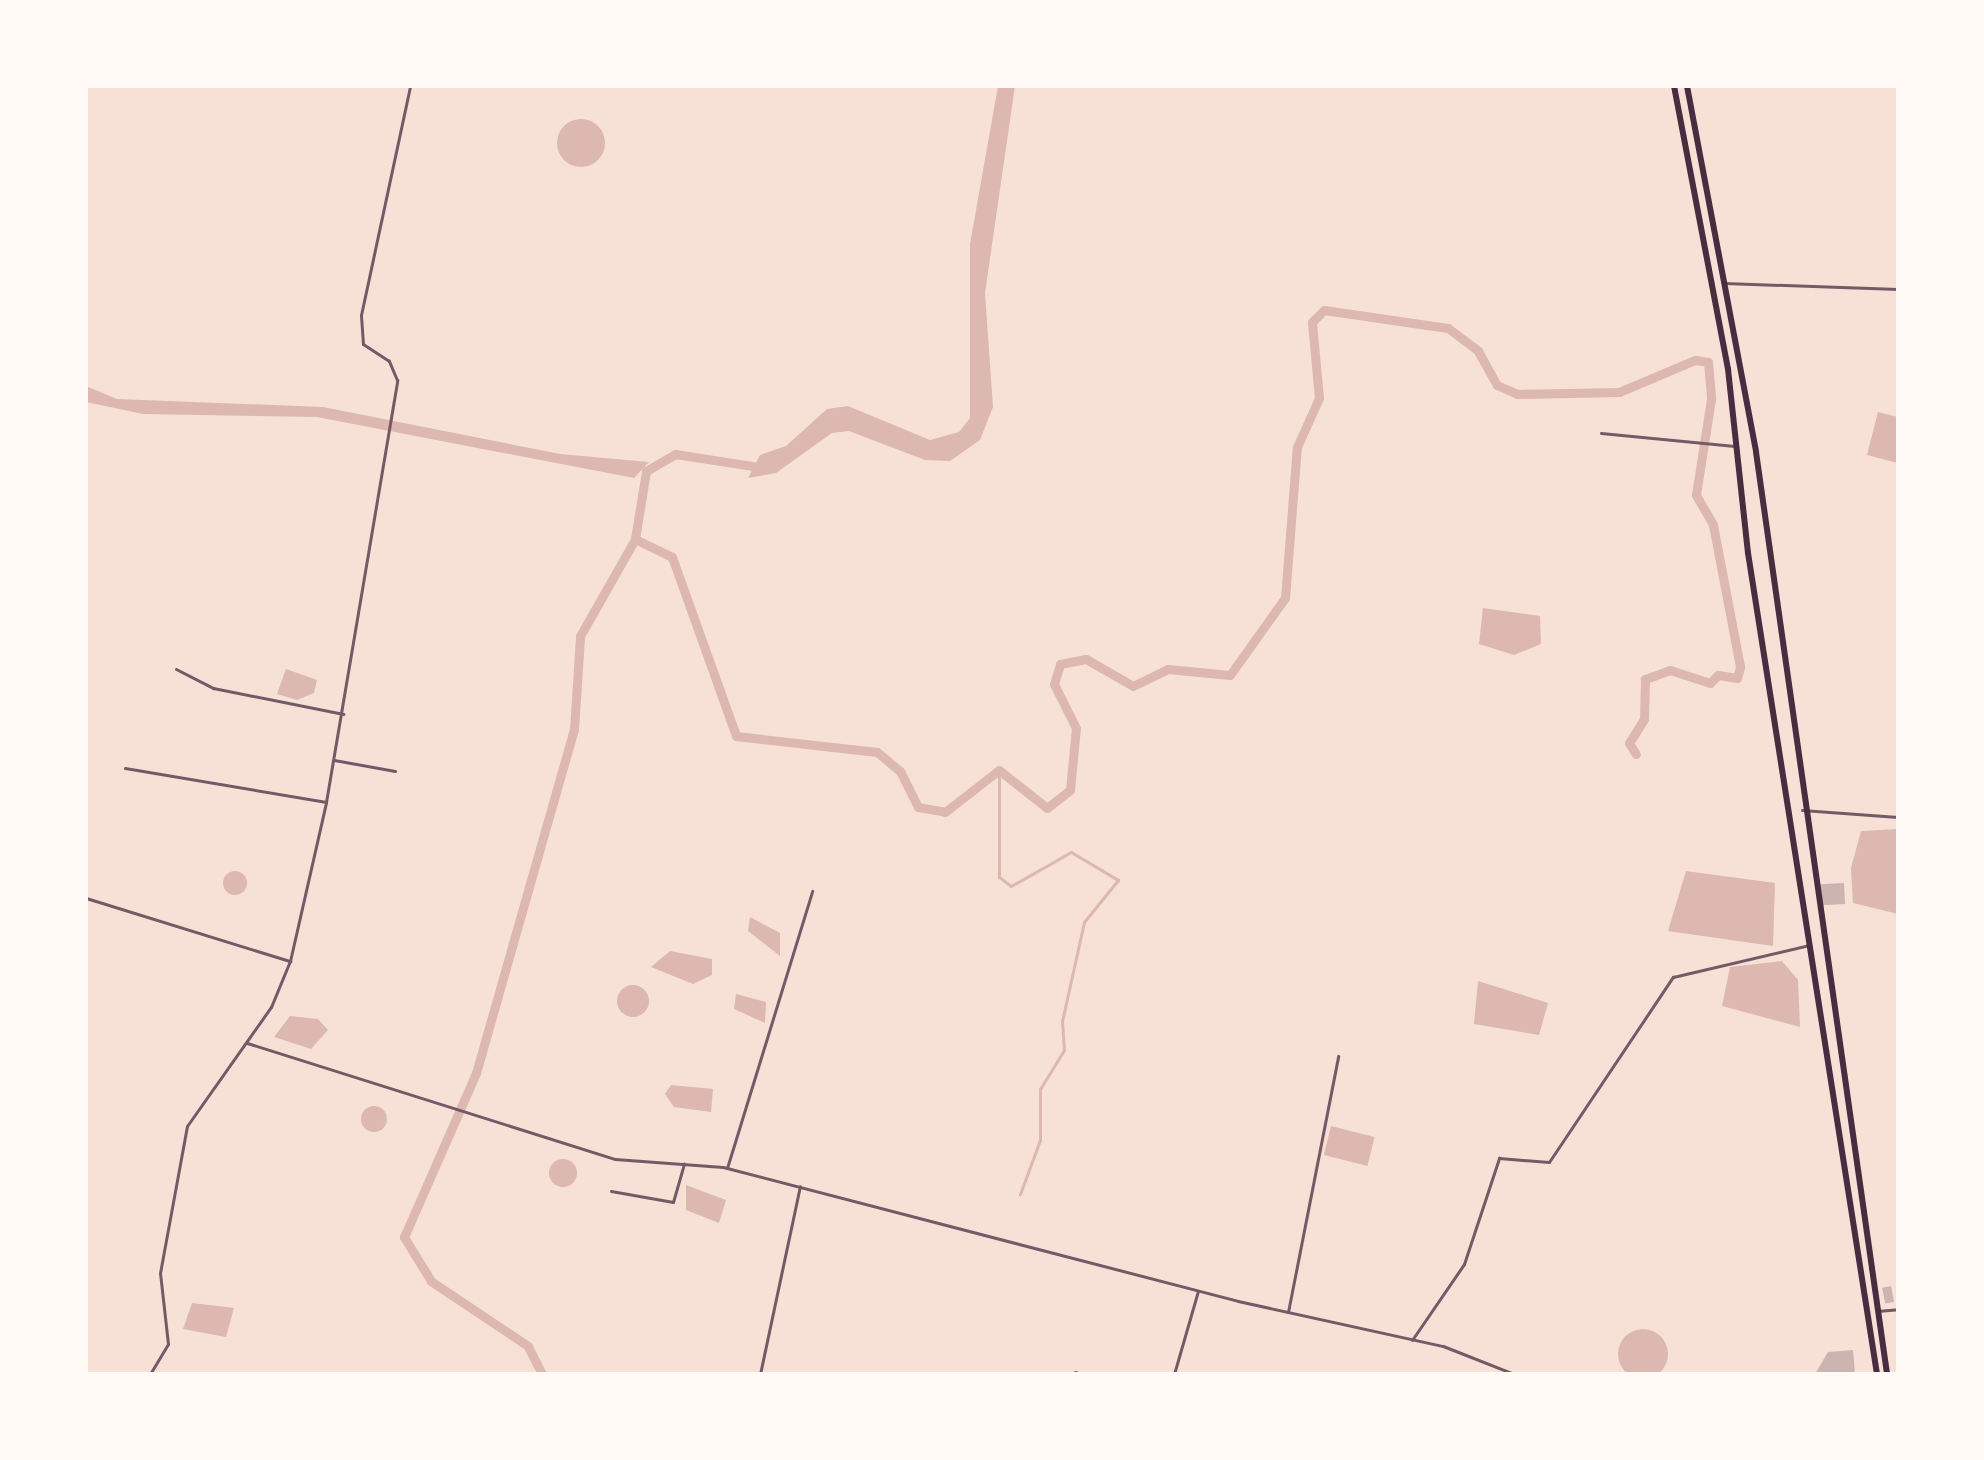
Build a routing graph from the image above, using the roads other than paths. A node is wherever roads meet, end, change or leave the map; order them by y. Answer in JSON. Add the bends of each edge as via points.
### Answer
{"nodes":[{"id":1,"x":410,"y":86,"type":"edge"},
{"id":2,"x":1674,"y":86,"type":"edge"},
{"id":3,"x":1687,"y":86,"type":"edge"},
{"id":4,"x":1713,"y":223,"type":"junction"},
{"id":5,"x":1700,"y":224,"type":"junction"},
{"id":6,"x":1724,"y":283,"type":"junction"},
{"id":7,"x":1898,"y":289,"type":"edge"},
{"id":8,"x":1601,"y":433,"type":"dead end"},
{"id":9,"x":1734,"y":449,"type":"junction"},
{"id":10,"x":176,"y":669,"type":"dead end"},
{"id":11,"x":343,"y":714,"type":"junction"},
{"id":12,"x":334,"y":760,"type":"junction"},
{"id":13,"x":125,"y":768,"type":"dead end"},
{"id":14,"x":395,"y":771,"type":"dead end"},
{"id":15,"x":326,"y":802,"type":"junction"},
{"id":16,"x":1802,"y":810,"type":"junction"},
{"id":17,"x":1898,"y":817,"type":"edge"},
{"id":18,"x":812,"y":891,"type":"dead end"},
{"id":19,"x":86,"y":898,"type":"edge"},
{"id":20,"x":1809,"y":945,"type":"junction"},
{"id":21,"x":1824,"y":959,"type":"junction"},
{"id":22,"x":290,"y":961,"type":"junction"},
{"id":23,"x":1812,"y":962,"type":"junction"},
{"id":24,"x":246,"y":1043,"type":"junction"},
{"id":25,"x":1338,"y":1056,"type":"dead end"},
{"id":26,"x":684,"y":1164,"type":"junction"},
{"id":27,"x":727,"y":1168,"type":"junction"},
{"id":28,"x":800,"y":1186,"type":"junction"},
{"id":29,"x":611,"y":1191,"type":"dead end"},
{"id":30,"x":1198,"y":1291,"type":"junction"},
{"id":31,"x":1898,"y":1309,"type":"edge"},
{"id":32,"x":1877,"y":1311,"type":"junction"},
{"id":33,"x":1288,"y":1312,"type":"junction"},
{"id":34,"x":1412,"y":1341,"type":"junction"},
{"id":35,"x":150,"y":1374,"type":"edge"},
{"id":36,"x":760,"y":1374,"type":"edge"},
{"id":37,"x":1174,"y":1374,"type":"edge"},
{"id":38,"x":1514,"y":1374,"type":"edge"},
{"id":39,"x":1877,"y":1374,"type":"edge"},
{"id":40,"x":1887,"y":1374,"type":"edge"}],
"edges":[{"from":1,"to":11,"type":"street","via":[[380,199],[359,335],[395,371]]},
{"from":2,"to":5,"type":"highway"},
{"from":3,"to":4,"type":"highway"},
{"from":4,"to":5,"type":"highway"},
{"from":4,"to":6,"type":"highway"},
{"from":5,"to":9,"type":"highway"},
{"from":6,"to":7,"type":"street"},
{"from":6,"to":16,"type":"highway","via":[[1756,452]]},
{"from":8,"to":9,"type":"street"},
{"from":9,"to":20,"type":"highway"},
{"from":10,"to":11,"type":"street","via":[[213,688]]},
{"from":11,"to":12,"type":"street"},
{"from":12,"to":14,"type":"street"},
{"from":12,"to":15,"type":"street"},
{"from":13,"to":15,"type":"street"},
{"from":15,"to":22,"type":"street"},
{"from":16,"to":17,"type":"street"},
{"from":16,"to":21,"type":"highway"},
{"from":18,"to":27,"type":"street"},
{"from":19,"to":22,"type":"street"},
{"from":20,"to":23,"type":"highway"},
{"from":20,"to":34,"type":"street","via":[[1673,977],[1549,1162],[1499,1158],[1464,1264]]},
{"from":21,"to":23,"type":"highway"},
{"from":21,"to":32,"type":"highway"},
{"from":22,"to":24,"type":"street"},
{"from":23,"to":39,"type":"highway"},
{"from":24,"to":26,"type":"street","via":[[615,1159]]},
{"from":24,"to":35,"type":"street","via":[[187,1126],[160,1273],[168,1344]]},
{"from":25,"to":33,"type":"street"},
{"from":26,"to":27,"type":"street"},
{"from":26,"to":29,"type":"street","via":[[673,1202]]},
{"from":27,"to":28,"type":"street"},
{"from":28,"to":30,"type":"street"},
{"from":28,"to":36,"type":"street"},
{"from":30,"to":33,"type":"street"},
{"from":30,"to":37,"type":"street"},
{"from":31,"to":32,"type":"street"},
{"from":32,"to":40,"type":"highway"},
{"from":33,"to":34,"type":"street"},
{"from":34,"to":38,"type":"street"}]}
